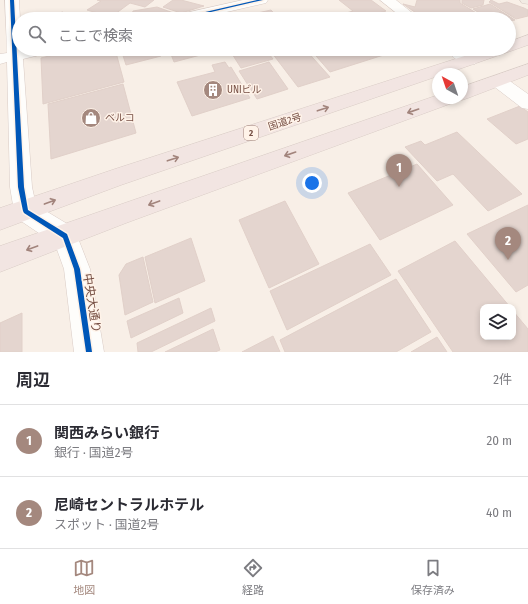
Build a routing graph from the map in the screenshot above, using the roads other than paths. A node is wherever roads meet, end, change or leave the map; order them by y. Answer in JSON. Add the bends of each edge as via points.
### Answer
{"nodes":[{"id":1,"x":12,"y":0,"type":"edge"},
{"id":2,"x":197,"y":0,"type":"edge"},
{"id":3,"x":261,"y":0,"type":"edge"},
{"id":4,"x":388,"y":0,"type":"edge"},
{"id":5,"x":226,"y":8,"type":"junction"},
{"id":6,"x":208,"y":12,"type":"edge"},
{"id":7,"x":404,"y":12,"type":"edge"},
{"id":8,"x":528,"y":40,"type":"edge"},
{"id":9,"x":516,"y":44,"type":"edge"},
{"id":10,"x":458,"y":56,"type":"edge"},
{"id":11,"x":7,"y":58,"type":"edge"},
{"id":12,"x":528,"y":69,"type":"edge"},
{"id":13,"x":498,"y":81,"type":"junction"},
{"id":14,"x":468,"y":92,"type":"edge"},
{"id":15,"x":528,"y":103,"type":"edge"},
{"id":16,"x":432,"y":104,"type":"edge"},
{"id":17,"x":26,"y":210,"type":"junction"},
{"id":18,"x":0,"y":220,"type":"edge"},
{"id":19,"x":65,"y":236,"type":"junction"},
{"id":20,"x":0,"y":259,"type":"edge"},
{"id":21,"x":90,"y":352,"type":"edge"}],
"edges":[{"from":1,"to":11,"type":"street"},
{"from":2,"to":5,"type":"street"},
{"from":3,"to":5,"type":"street"},
{"from":4,"to":7,"type":"street"},
{"from":5,"to":6,"type":"street"},
{"from":8,"to":9,"type":"highway"},
{"from":17,"to":10,"type":"highway","name":"国道2号","number":"2","one_way":true},
{"from":11,"to":17,"type":"street","via":[[21,187]]},
{"from":12,"to":13,"type":"highway"},
{"from":13,"to":14,"type":"highway"},
{"from":13,"to":15,"type":"street"},
{"from":16,"to":19,"type":"highway","one_way":true},
{"from":17,"to":18,"type":"highway","name":"国道2号","number":"2"},
{"from":17,"to":19,"type":"street"},
{"from":19,"to":20,"type":"highway","one_way":true},
{"from":19,"to":21,"type":"street","name":"中央大通り","via":[[77,269]]}]}
